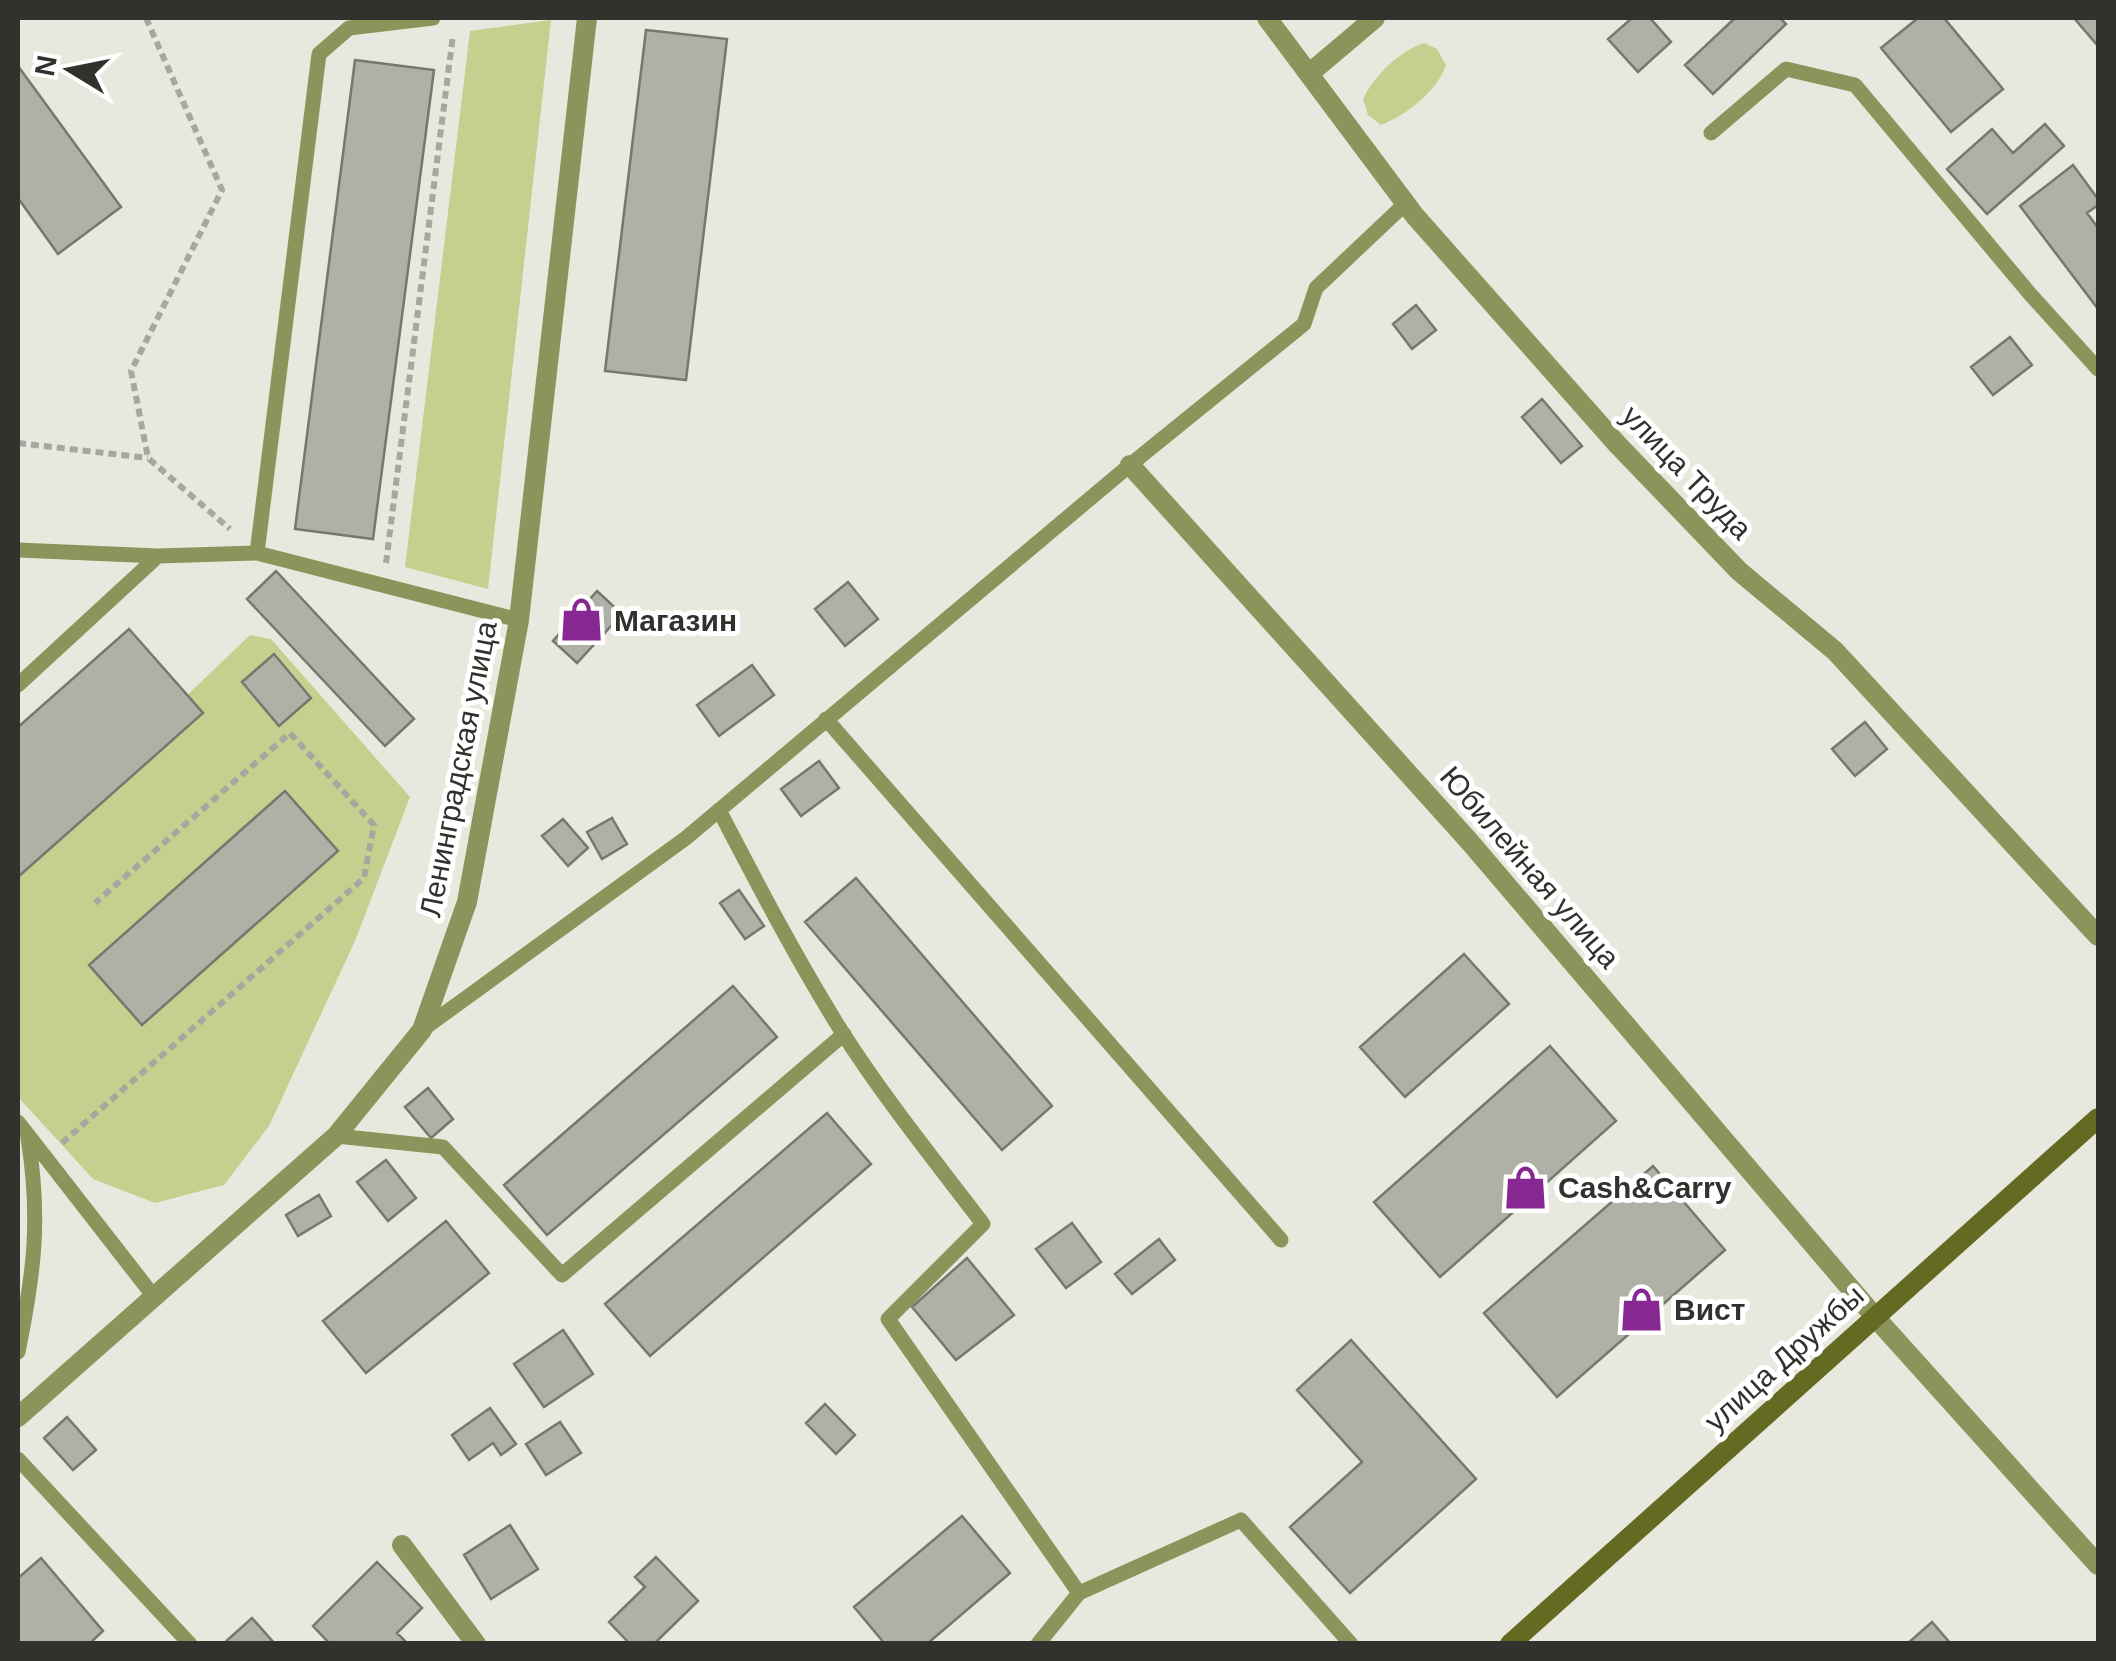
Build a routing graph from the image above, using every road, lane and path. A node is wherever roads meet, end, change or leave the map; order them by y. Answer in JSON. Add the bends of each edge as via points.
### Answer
{"nodes":[{"id":1,"x":146,"y":18,"type":"edge"},
{"id":2,"x":433,"y":18,"type":"edge"},
{"id":3,"x":588,"y":18,"type":"edge"},
{"id":4,"x":1267,"y":18,"type":"edge"},
{"id":5,"x":1375,"y":18,"type":"edge"},
{"id":6,"x":453,"y":30,"type":"dead end"},
{"id":7,"x":1310,"y":73,"type":"junction"},
{"id":8,"x":1711,"y":133,"type":"dead end"},
{"id":9,"x":1406,"y":203,"type":"junction"},
{"id":10,"x":2098,"y":369,"type":"edge"},
{"id":11,"x":18,"y":443,"type":"edge"},
{"id":12,"x":148,"y":458,"type":"junction"},
{"id":13,"x":1130,"y":465,"type":"junction"},
{"id":14,"x":18,"y":550,"type":"edge"},
{"id":15,"x":258,"y":553,"type":"junction"},
{"id":16,"x":158,"y":556,"type":"junction"},
{"id":17,"x":384,"y":584,"type":"junction"},
{"id":18,"x":520,"y":620,"type":"junction"},
{"id":19,"x":18,"y":685,"type":"edge"},
{"id":20,"x":826,"y":719,"type":"junction"},
{"id":21,"x":718,"y":810,"type":"junction"},
{"id":22,"x":95,"y":903,"type":"dead end"},
{"id":23,"x":2098,"y":936,"type":"edge"},
{"id":24,"x":422,"y":1030,"type":"junction"},
{"id":25,"x":844,"y":1034,"type":"junction"},
{"id":26,"x":2098,"y":1118,"type":"edge"},
{"id":27,"x":23,"y":1128,"type":"edge"},
{"id":28,"x":336,"y":1136,"type":"junction"},
{"id":29,"x":46,"y":1157,"type":"junction"},
{"id":30,"x":1281,"y":1240,"type":"dead end"},
{"id":31,"x":155,"y":1298,"type":"junction"},
{"id":32,"x":1875,"y":1316,"type":"junction"},
{"id":33,"x":18,"y":1352,"type":"edge"},
{"id":34,"x":18,"y":1417,"type":"edge"},
{"id":35,"x":18,"y":1459,"type":"edge"},
{"id":36,"x":402,"y":1545,"type":"dead end"},
{"id":37,"x":2098,"y":1565,"type":"edge"},
{"id":38,"x":1079,"y":1593,"type":"junction"},
{"id":39,"x":190,"y":1644,"type":"edge"},
{"id":40,"x":476,"y":1644,"type":"edge"},
{"id":41,"x":1038,"y":1644,"type":"edge"},
{"id":42,"x":1350,"y":1644,"type":"edge"},
{"id":43,"x":1510,"y":1644,"type":"edge"}],
"edges":[{"from":1,"to":12,"type":"path","via":[[222,190],[131,371]]},
{"from":2,"to":15,"type":"lane","via":[[349,28],[320,54]]},
{"from":3,"to":18,"type":"street","name":"Ленинградская улица"},
{"from":4,"to":7,"type":"street","name":"улица Труда"},
{"from":5,"to":7,"type":"street"},
{"from":6,"to":17,"type":"path"},
{"from":7,"to":9,"type":"street","name":"улица Труда"},
{"from":8,"to":10,"type":"lane","via":[[1786,69],[1855,85]]},
{"from":9,"to":13,"type":"lane","via":[[1316,288],[1304,324]]},
{"from":9,"to":23,"type":"street","name":"улица Труда","via":[[1671,504],[1835,651]]},
{"from":11,"to":12,"type":"path"},
{"from":12,"to":15,"type":"path"},
{"from":13,"to":20,"type":"lane"},
{"from":13,"to":32,"type":"street","name":"Юбилейная улица","via":[[1469,841]]},
{"from":14,"to":16,"type":"lane"},
{"from":15,"to":16,"type":"lane"},
{"from":15,"to":17,"type":"lane"},
{"from":16,"to":19,"type":"lane"},
{"from":17,"to":18,"type":"lane"},
{"from":18,"to":24,"type":"street","name":"Ленинградская улица","via":[[467,902]]},
{"from":20,"to":21,"type":"lane"},
{"from":20,"to":30,"type":"lane"},
{"from":21,"to":24,"type":"lane"},
{"from":21,"to":25,"type":"lane"},
{"from":22,"to":29,"type":"path","via":[[290,733],[374,825],[364,878]]},
{"from":24,"to":28,"type":"street","name":"Ленинградская улица"},
{"from":25,"to":28,"type":"lane","via":[[562,1274],[443,1146]]},
{"from":25,"to":38,"type":"lane","via":[[983,1224],[888,1319]]},
{"from":26,"to":32,"type":"street","name":"улица Дружбы"},
{"from":27,"to":29,"type":"lane"},
{"from":27,"to":33,"type":"lane","via":[[36,1186],[34,1270]]},
{"from":28,"to":31,"type":"street","name":"Ленинградская улица"},
{"from":29,"to":31,"type":"lane"},
{"from":31,"to":34,"type":"street","name":"Ленинградская улица"},
{"from":32,"to":37,"type":"street","name":"Юбилейная улица"},
{"from":32,"to":43,"type":"street","name":"улица Дружбы"},
{"from":35,"to":39,"type":"lane"},
{"from":36,"to":40,"type":"street"},
{"from":38,"to":41,"type":"lane"},
{"from":38,"to":42,"type":"lane","via":[[1241,1520]]}]}
